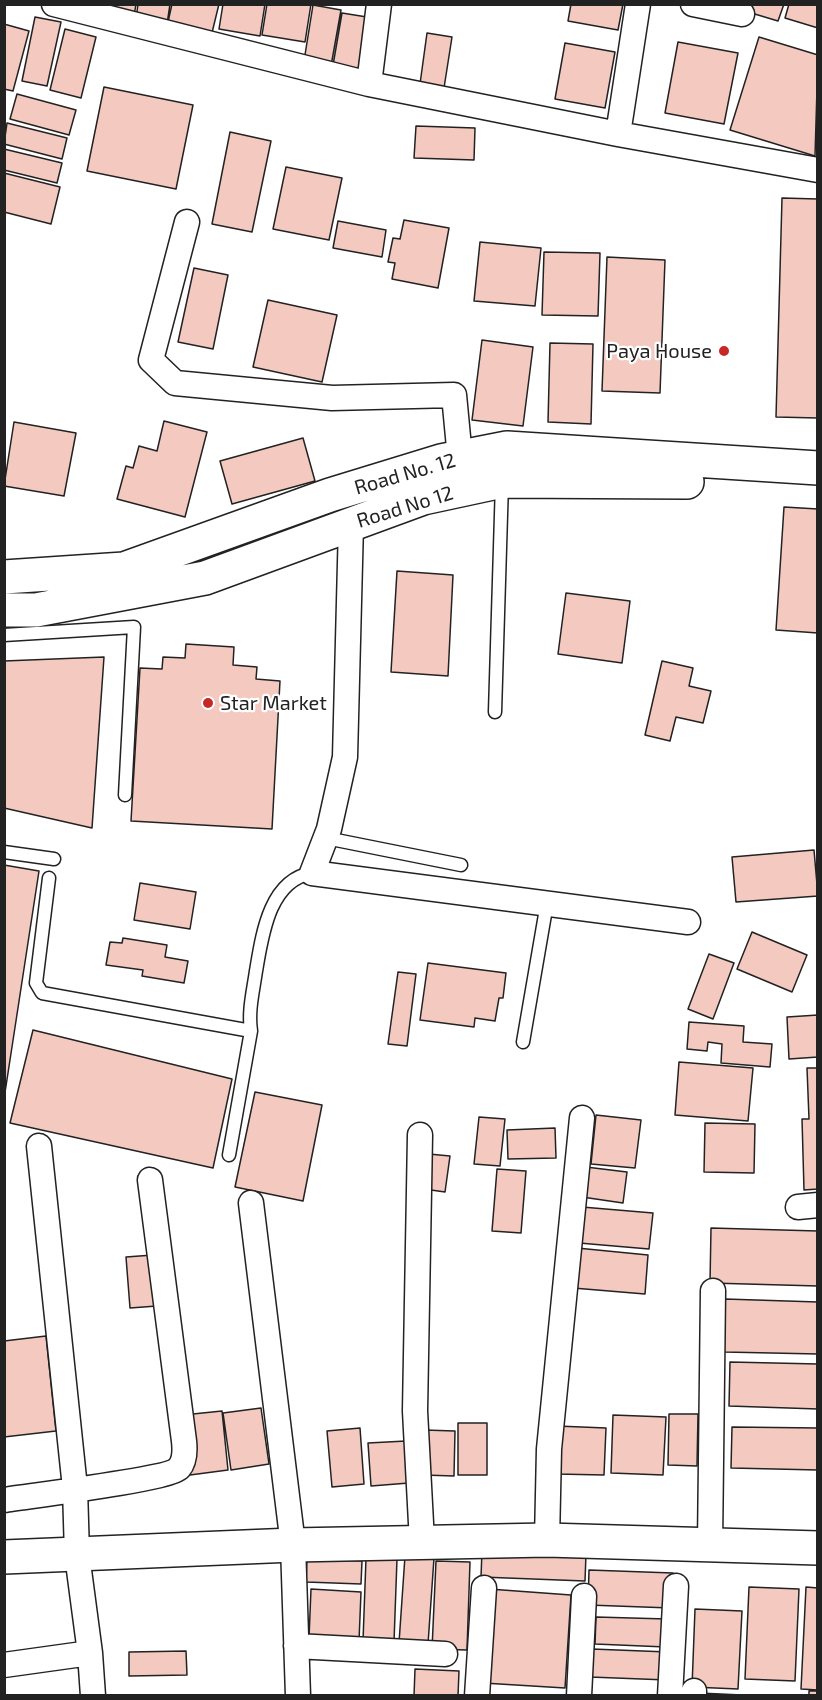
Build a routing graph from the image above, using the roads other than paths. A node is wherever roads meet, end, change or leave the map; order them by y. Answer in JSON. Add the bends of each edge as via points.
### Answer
{"nodes":[{"id":1,"x":54,"y":4,"type":"edge"},
{"id":2,"x":379,"y":4,"type":"edge"},
{"id":3,"x":638,"y":4,"type":"edge"},
{"id":4,"x":693,"y":4,"type":"edge"},
{"id":5,"x":742,"y":14,"type":"dead end"},
{"id":6,"x":369,"y":84,"type":"junction"},
{"id":7,"x":618,"y":134,"type":"junction"},
{"id":8,"x":818,"y":170,"type":"edge"},
{"id":9,"x":187,"y":222,"type":"dead end"},
{"id":10,"x":460,"y":458,"type":"junction"},
{"id":11,"x":818,"y":468,"type":"edge"},
{"id":12,"x":502,"y":481,"type":"junction"},
{"id":13,"x":818,"y":489,"type":"edge"},
{"id":14,"x":351,"y":524,"type":"junction"},
{"id":15,"x":4,"y":577,"type":"edge"},
{"id":16,"x":4,"y":610,"type":"edge"},
{"id":17,"x":4,"y":635,"type":"edge"},
{"id":18,"x":495,"y":712,"type":"dead end"},
{"id":19,"x":125,"y":795,"type":"dead end"},
{"id":20,"x":326,"y":838,"type":"junction"},
{"id":21,"x":4,"y":852,"type":"edge"},
{"id":22,"x":54,"y":859,"type":"dead end"},
{"id":23,"x":461,"y":865,"type":"dead end"},
{"id":24,"x":312,"y":873,"type":"junction"},
{"id":25,"x":49,"y":878,"type":"dead end"},
{"id":26,"x":547,"y":903,"type":"junction"},
{"id":27,"x":688,"y":922,"type":"dead end"},
{"id":28,"x":251,"y":1031,"type":"junction"},
{"id":29,"x":523,"y":1042,"type":"dead end"},
{"id":30,"x":582,"y":1118,"type":"dead end"},
{"id":31,"x":420,"y":1135,"type":"dead end"},
{"id":32,"x":39,"y":1146,"type":"dead end"},
{"id":33,"x":229,"y":1155,"type":"dead end"},
{"id":34,"x":150,"y":1180,"type":"dead end"},
{"id":35,"x":251,"y":1203,"type":"dead end"},
{"id":36,"x":713,"y":1291,"type":"dead end"},
{"id":37,"x":75,"y":1488,"type":"junction"},
{"id":38,"x":4,"y":1500,"type":"edge"},
{"id":39,"x":547,"y":1540,"type":"junction"},
{"id":40,"x":422,"y":1542,"type":"junction"},
{"id":41,"x":293,"y":1545,"type":"junction"},
{"id":42,"x":710,"y":1545,"type":"junction"},
{"id":43,"x":818,"y":1548,"type":"edge"},
{"id":44,"x":77,"y":1555,"type":"junction"},
{"id":45,"x":4,"y":1557,"type":"edge"},
{"id":46,"x":676,"y":1586,"type":"dead end"},
{"id":47,"x":484,"y":1588,"type":"dead end"},
{"id":48,"x":584,"y":1596,"type":"dead end"},
{"id":49,"x":296,"y":1646,"type":"junction"},
{"id":50,"x":90,"y":1653,"type":"junction"},
{"id":51,"x":445,"y":1654,"type":"dead end"},
{"id":52,"x":4,"y":1665,"type":"edge"},
{"id":53,"x":93,"y":1695,"type":"edge"},
{"id":54,"x":298,"y":1695,"type":"edge"},
{"id":55,"x":477,"y":1695,"type":"edge"},
{"id":56,"x":579,"y":1695,"type":"edge"},
{"id":57,"x":670,"y":1695,"type":"edge"}],
"edges":[{"from":1,"to":6,"type":"street"},
{"from":2,"to":6,"type":"street"},
{"from":3,"to":7,"type":"street"},
{"from":4,"to":5,"type":"street"},
{"from":6,"to":7,"type":"street"},
{"from":7,"to":8,"type":"street"},
{"from":9,"to":10,"type":"street","via":[[151,360],[163,373],[175,383],[332,398],[454,395]]},
{"from":10,"to":11,"type":"main road","name":"Road No. 12","via":[[507,448]]},
{"from":10,"to":15,"type":"main road","name":"Road No. 12","via":[[330,495],[124,569]]},
{"from":12,"to":13,"type":"main road","name":"Road No 12","via":[[667,481]]},
{"from":12,"to":14,"type":"main road","name":"Road No 12","via":[[423,498]]},
{"from":12,"to":18,"type":"lane"},
{"from":14,"to":16,"type":"main road","name":"Road No 12","via":[[205,578],[36,610]]},
{"from":14,"to":20,"type":"street","via":[[345,757]]},
{"from":17,"to":19,"type":"lane","via":[[134,627]]},
{"from":20,"to":23,"type":"lane"},
{"from":20,"to":24,"type":"street"},
{"from":21,"to":22,"type":"lane"},
{"from":24,"to":26,"type":"street"},
{"from":24,"to":28,"type":"lane","via":[[290,882],[265,924],[249,1015]]},
{"from":25,"to":28,"type":"lane","via":[[36,983],[42,993]]},
{"from":26,"to":27,"type":"street"},
{"from":26,"to":29,"type":"lane"},
{"from":28,"to":33,"type":"lane"},
{"from":30,"to":39,"type":"street","via":[[549,1449]]},
{"from":31,"to":40,"type":"street","via":[[415,1411]]},
{"from":32,"to":37,"type":"street"},
{"from":34,"to":37,"type":"street","via":[[185,1455],[170,1474]]},
{"from":35,"to":41,"type":"street"},
{"from":36,"to":42,"type":"street"},
{"from":37,"to":38,"type":"street"},
{"from":37,"to":44,"type":"street"},
{"from":39,"to":40,"type":"main road"},
{"from":39,"to":42,"type":"main road"},
{"from":40,"to":41,"type":"main road"},
{"from":41,"to":44,"type":"main road"},
{"from":41,"to":49,"type":"street"},
{"from":42,"to":43,"type":"main road"},
{"from":44,"to":45,"type":"main road"},
{"from":44,"to":50,"type":"street"},
{"from":46,"to":57,"type":"street"},
{"from":47,"to":55,"type":"street"},
{"from":48,"to":56,"type":"street"},
{"from":49,"to":51,"type":"street"},
{"from":49,"to":54,"type":"street"},
{"from":50,"to":52,"type":"street"},
{"from":50,"to":53,"type":"street"}]}
